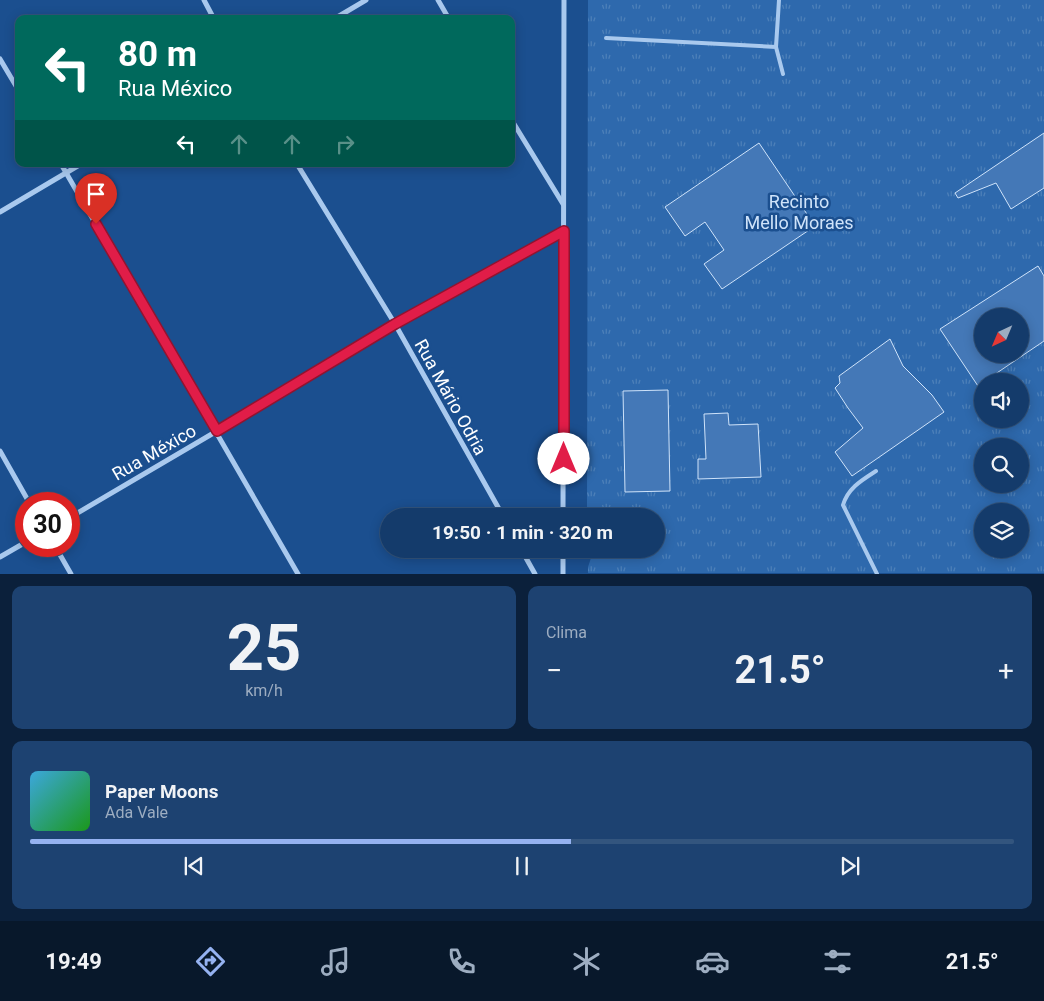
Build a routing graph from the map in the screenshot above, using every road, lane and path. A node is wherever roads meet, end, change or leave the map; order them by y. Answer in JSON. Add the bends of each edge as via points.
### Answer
{"nodes":[{"id":1,"x":204,"y":0,"type":"edge"},
{"id":2,"x":366,"y":0,"type":"edge"},
{"id":3,"x":438,"y":0,"type":"edge"},
{"id":4,"x":564,"y":0,"type":"edge"},
{"id":5,"x":780,"y":0,"type":"edge"},
{"id":6,"x":212,"y":15,"type":"edge"},
{"id":7,"x":341,"y":15,"type":"edge"},
{"id":8,"x":447,"y":15,"type":"edge"},
{"id":9,"x":606,"y":38,"type":"dead end"},
{"id":10,"x":776,"y":46,"type":"junction"},
{"id":11,"x":0,"y":59,"type":"edge"},
{"id":12,"x":783,"y":74,"type":"dead end"},
{"id":13,"x":15,"y":84,"type":"edge"},
{"id":14,"x":515,"y":125,"type":"edge"},
{"id":15,"x":63,"y":167,"type":"edge"},
{"id":16,"x":75,"y":167,"type":"edge"},
{"id":17,"x":299,"y":167,"type":"edge"},
{"id":18,"x":66,"y":172,"type":"junction"},
{"id":19,"x":564,"y":204,"type":"junction"},
{"id":20,"x":0,"y":212,"type":"edge"},
{"id":21,"x":564,"y":231,"type":"junction"},
{"id":22,"x":395,"y":324,"type":"junction"},
{"id":23,"x":217,"y":431,"type":"junction"},
{"id":24,"x":0,"y":451,"type":"edge"},
{"id":25,"x":876,"y":471,"type":"dead end"},
{"id":26,"x":23,"y":492,"type":"edge"},
{"id":27,"x":498,"y":508,"type":"edge"},
{"id":28,"x":563,"y":508,"type":"edge"},
{"id":29,"x":80,"y":512,"type":"edge"},
{"id":30,"x":15,"y":548,"type":"edge"},
{"id":31,"x":0,"y":557,"type":"edge"},
{"id":32,"x":61,"y":557,"type":"edge"},
{"id":33,"x":526,"y":558,"type":"edge"},
{"id":34,"x":563,"y":558,"type":"edge"},
{"id":35,"x":562,"y":573,"type":"edge"},
{"id":36,"x":71,"y":574,"type":"edge"},
{"id":37,"x":298,"y":574,"type":"edge"},
{"id":38,"x":535,"y":574,"type":"edge"},
{"id":39,"x":878,"y":574,"type":"edge"}],
"edges":[{"from":1,"to":6,"type":"street"},
{"from":2,"to":7,"type":"street"},
{"from":3,"to":8,"type":"street"},
{"from":4,"to":19,"type":"street"},
{"from":5,"to":10,"type":"lane"},
{"from":9,"to":10,"type":"lane"},
{"from":10,"to":12,"type":"lane"},
{"from":11,"to":13,"type":"street"},
{"from":14,"to":19,"type":"street"},
{"from":15,"to":18,"type":"street"},
{"from":16,"to":18,"type":"street"},
{"from":17,"to":22,"type":"street","name":"Rua Mário Odria"},
{"from":18,"to":20,"type":"street"},
{"from":18,"to":23,"type":"street"},
{"from":19,"to":21,"type":"street"},
{"from":21,"to":22,"type":"street","name":"Rua México"},
{"from":21,"to":28,"type":"street"},
{"from":22,"to":23,"type":"street","name":"Rua México"},
{"from":22,"to":27,"type":"street","name":"Rua Mário Odria"},
{"from":23,"to":29,"type":"street","name":"Rua México"},
{"from":23,"to":37,"type":"street"},
{"from":24,"to":26,"type":"street"},
{"from":25,"to":39,"type":"lane","via":[[856,484],[846,496],[843,506]]},
{"from":30,"to":31,"type":"street"},
{"from":32,"to":36,"type":"street"},
{"from":33,"to":38,"type":"street"},
{"from":34,"to":35,"type":"street"}]}
